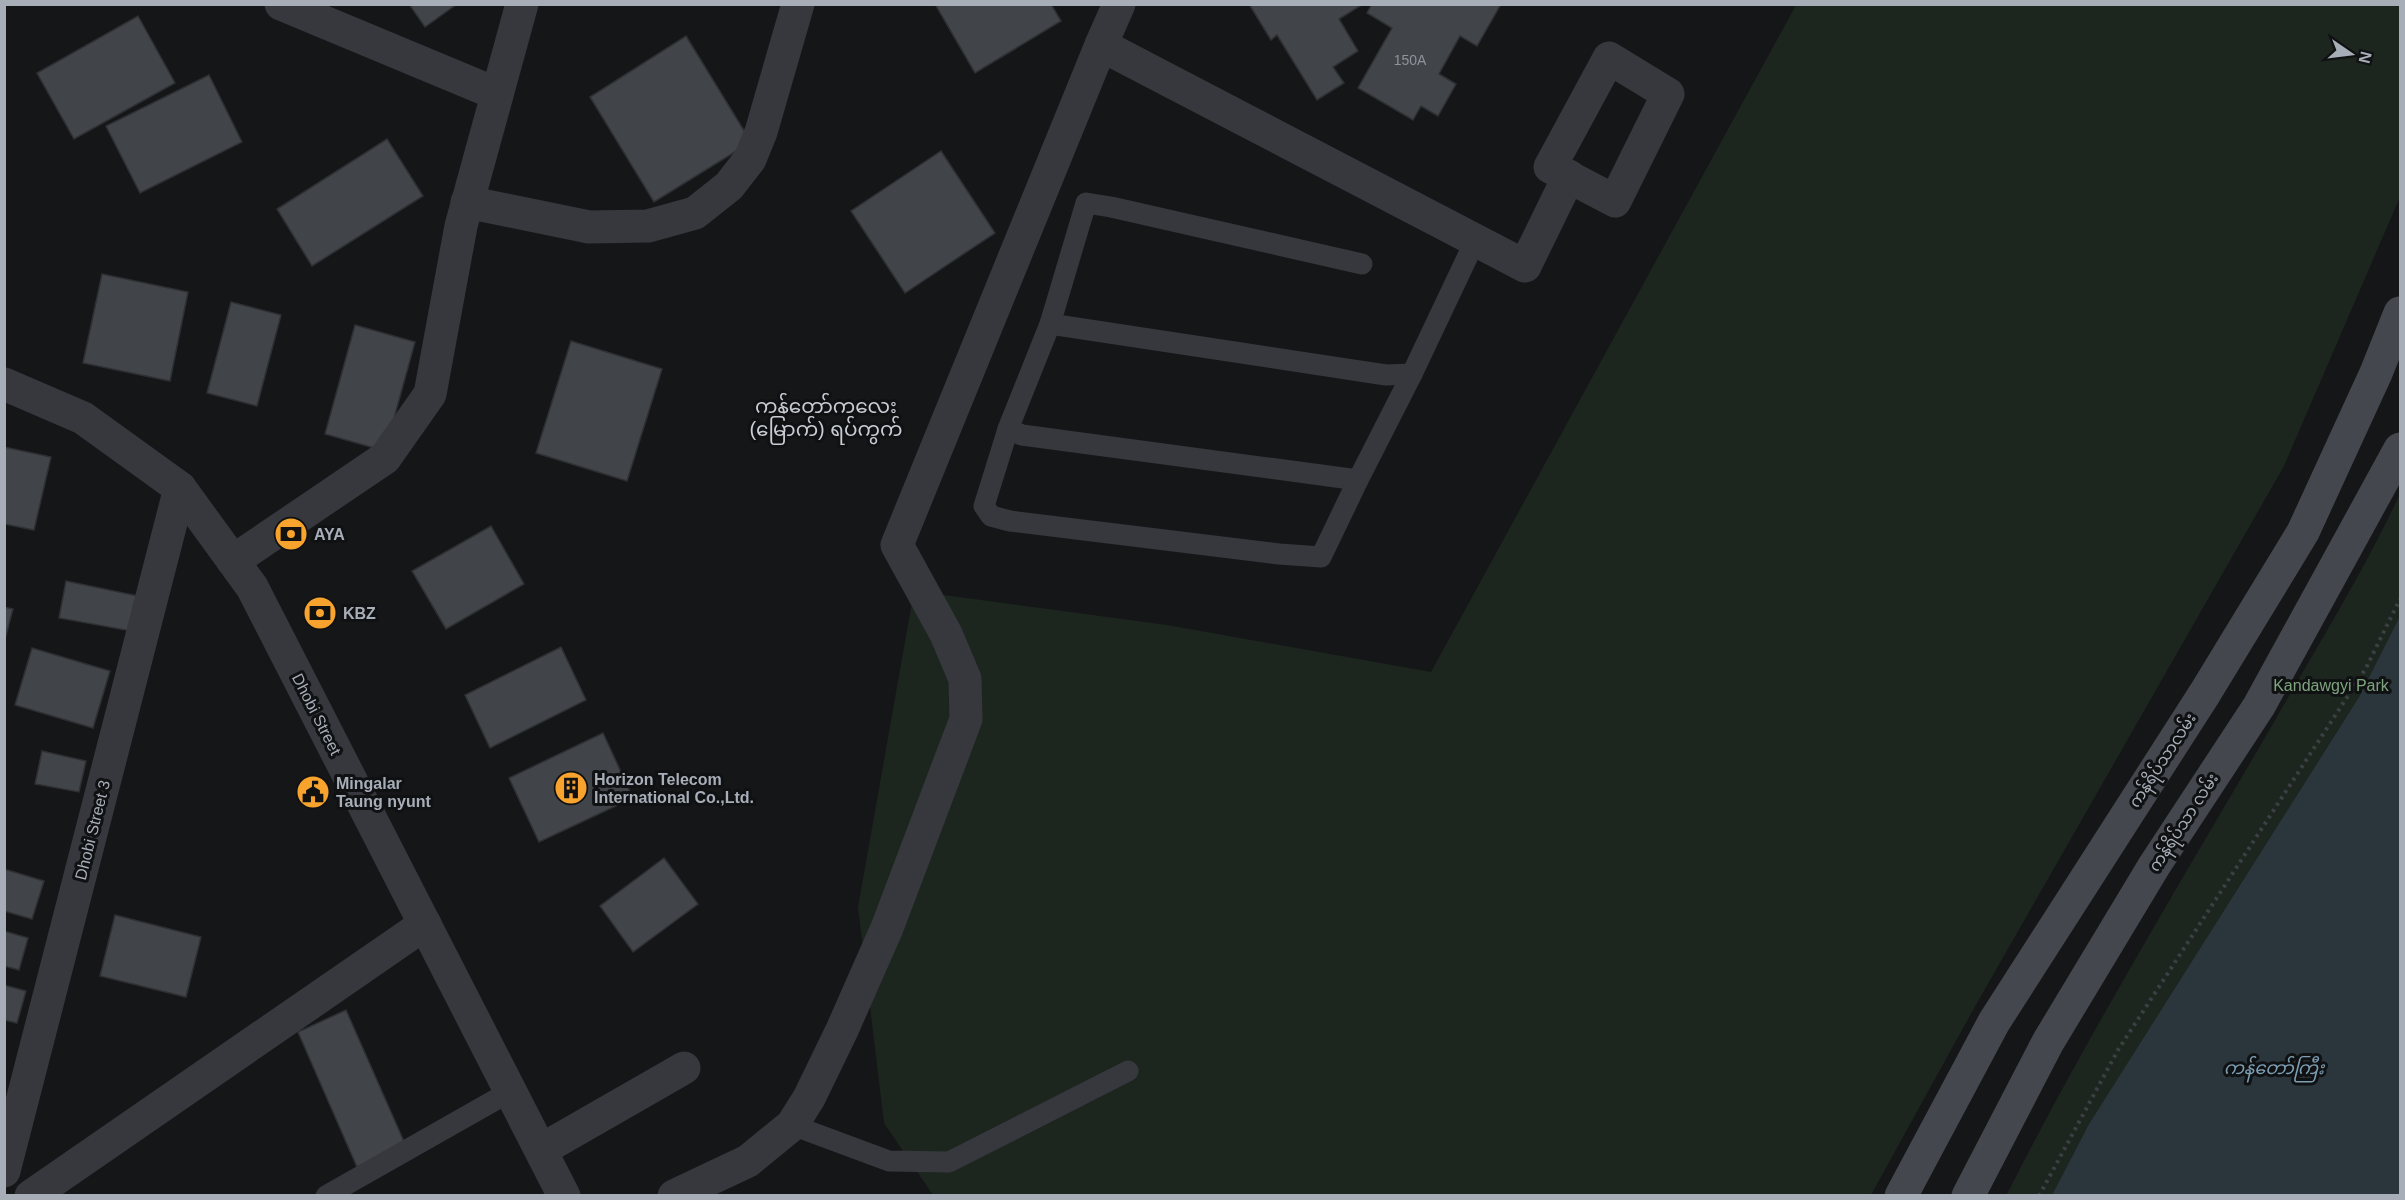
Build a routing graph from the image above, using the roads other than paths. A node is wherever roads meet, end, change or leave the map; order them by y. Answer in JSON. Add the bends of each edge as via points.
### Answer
{"nodes":[{"id":1,"x":281,"y":4,"type":"edge"},
{"id":2,"x":522,"y":4,"type":"edge"},
{"id":3,"x":798,"y":4,"type":"edge"},
{"id":4,"x":1119,"y":4,"type":"edge"},
{"id":5,"x":1101,"y":45,"type":"junction"},
{"id":6,"x":497,"y":94,"type":"junction"},
{"id":7,"x":1569,"y":176,"type":"dead end"},
{"id":8,"x":467,"y":202,"type":"junction"},
{"id":9,"x":1475,"y":241,"type":"junction"},
{"id":10,"x":1362,"y":264,"type":"dead end"},
{"id":11,"x":2400,"y":313,"type":"edge"},
{"id":12,"x":1050,"y":324,"type":"junction"},
{"id":13,"x":1412,"y":375,"type":"junction"},
{"id":14,"x":4,"y":384,"type":"edge"},
{"id":15,"x":1008,"y":429,"type":"junction"},
{"id":16,"x":2400,"y":448,"type":"edge"},
{"id":17,"x":1358,"y":480,"type":"junction"},
{"id":18,"x":180,"y":488,"type":"junction"},
{"id":19,"x":233,"y":561,"type":"junction"},
{"id":20,"x":425,"y":924,"type":"junction"},
{"id":21,"x":684,"y":1068,"type":"dead end"},
{"id":22,"x":1128,"y":1071,"type":"dead end"},
{"id":23,"x":511,"y":1092,"type":"junction"},
{"id":24,"x":792,"y":1125,"type":"junction"},
{"id":25,"x":541,"y":1150,"type":"junction"},
{"id":26,"x":4,"y":1171,"type":"edge"},
{"id":27,"x":31,"y":1196,"type":"edge"},
{"id":28,"x":326,"y":1196,"type":"edge"},
{"id":29,"x":564,"y":1196,"type":"edge"},
{"id":30,"x":674,"y":1196,"type":"edge"},
{"id":31,"x":1901,"y":1196,"type":"edge"},
{"id":32,"x":1968,"y":1196,"type":"edge"}],
"edges":[{"from":1,"to":6,"type":"street"},
{"from":2,"to":6,"type":"street"},
{"from":3,"to":8,"type":"street","via":[[750,159],[729,186],[695,213],[648,226],[589,227]]},
{"from":4,"to":5,"type":"street"},
{"from":5,"to":9,"type":"street"},
{"from":5,"to":24,"type":"street","via":[[897,545],[946,634],[964,679],[966,719],[887,928],[843,1030]]},
{"from":6,"to":8,"type":"street"},
{"from":7,"to":9,"type":"street","via":[[1525,266]]},
{"from":8,"to":19,"type":"street","via":[[430,394],[385,458]]},
{"from":9,"to":13,"type":"lane"},
{"from":10,"to":12,"type":"lane","via":[[1086,203]]},
{"from":11,"to":31,"type":"main road","name":"ကန်ရိပ်သာလမ်း","via":[[2302,532],[1994,1022]]},
{"from":12,"to":13,"type":"lane","via":[[1386,375]]},
{"from":12,"to":15,"type":"lane"},
{"from":13,"to":17,"type":"lane"},
{"from":14,"to":18,"type":"street","name":"Dhobi Street","via":[[83,418]]},
{"from":15,"to":17,"type":"lane","via":[[1022,435]]},
{"from":15,"to":17,"type":"lane","via":[[984,506],[991,516],[1010,521],[1322,557]]},
{"from":16,"to":32,"type":"main road","name":"ကန်ရိပ်သာ လမ်း","via":[[2259,706],[2154,866],[2048,1042]]},
{"from":18,"to":19,"type":"street","name":"Dhobi Street"},
{"from":18,"to":26,"type":"street","name":"Dhobi Street 3"},
{"from":19,"to":20,"type":"street","name":"Dhobi Street","via":[[252,587]]},
{"from":20,"to":23,"type":"street","name":"Dhobi Street"},
{"from":20,"to":27,"type":"street"},
{"from":21,"to":25,"type":"street"},
{"from":22,"to":24,"type":"lane","via":[[949,1162],[889,1161]]},
{"from":23,"to":25,"type":"street","name":"Dhobi Street"},
{"from":23,"to":28,"type":"lane"},
{"from":24,"to":30,"type":"street","via":[[748,1161]]},
{"from":25,"to":29,"type":"street","name":"Dhobi Street"}]}
